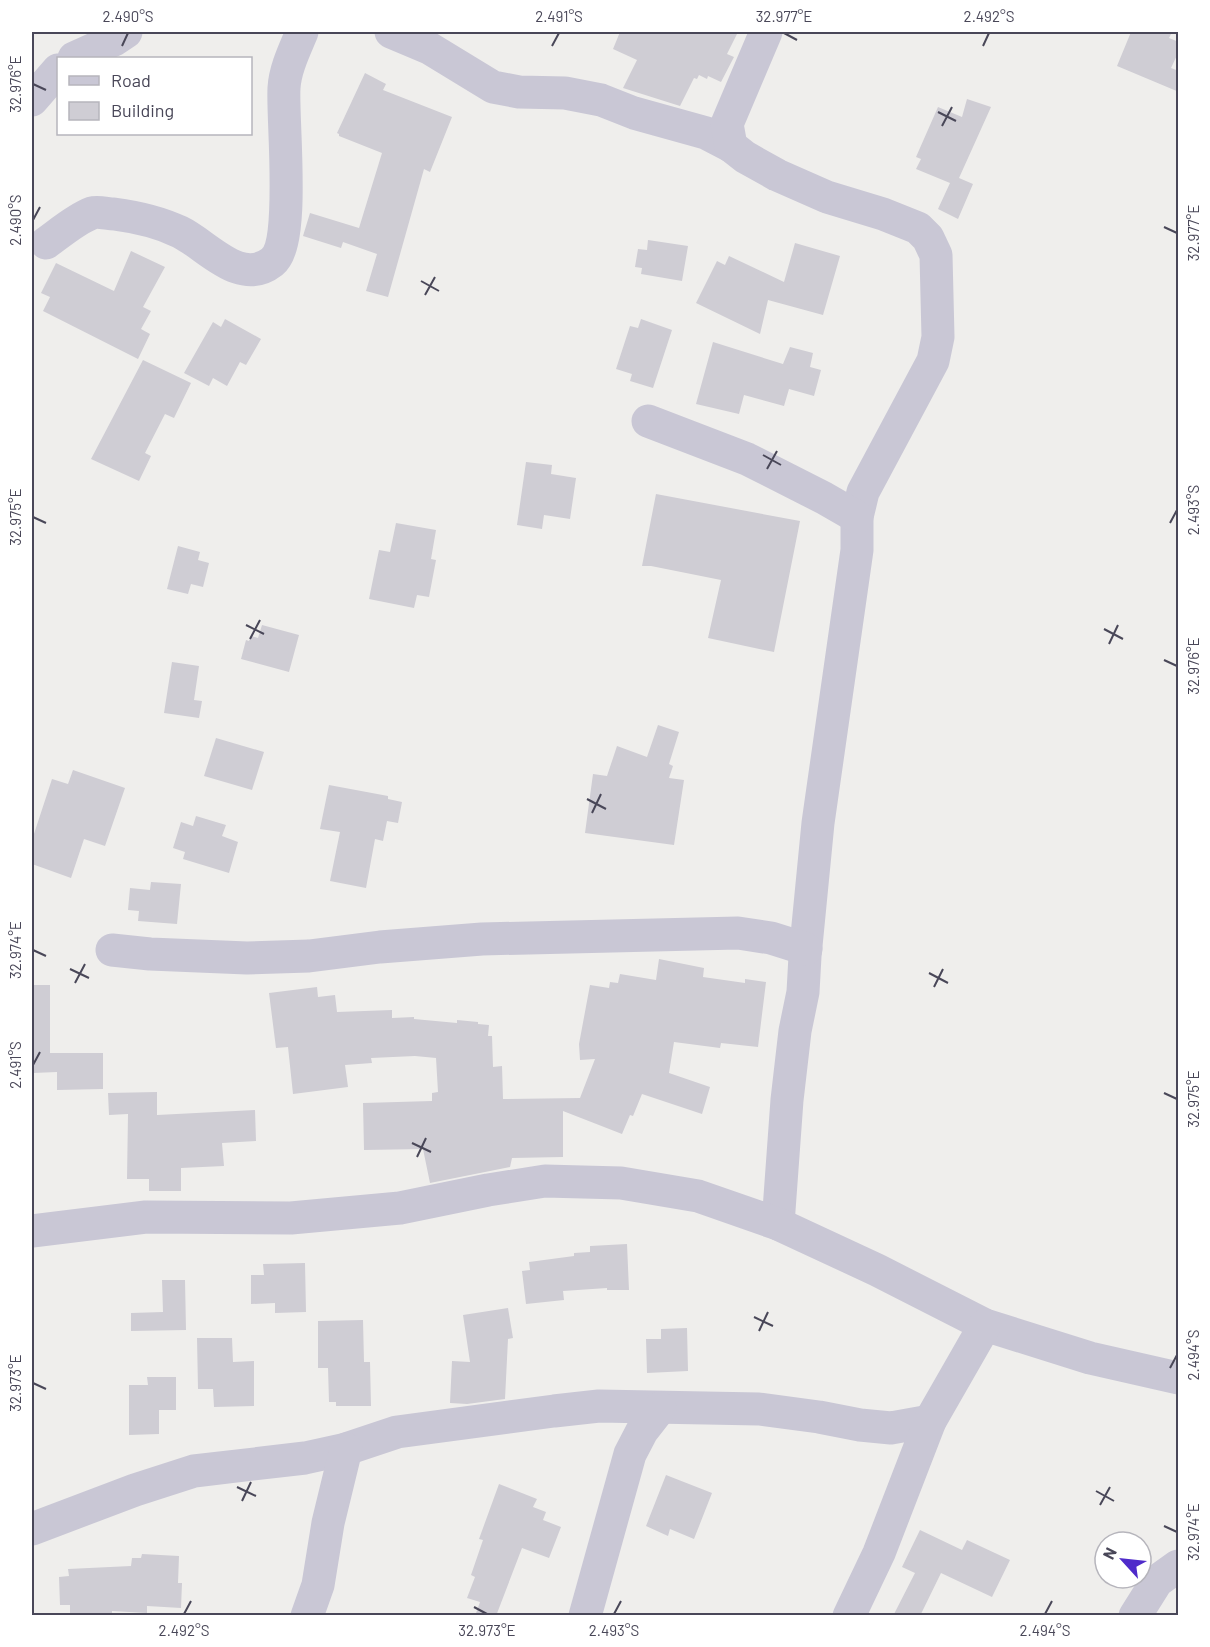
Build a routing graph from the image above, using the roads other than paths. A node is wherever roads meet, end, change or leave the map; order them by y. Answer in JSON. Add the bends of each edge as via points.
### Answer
{"nodes":[{"id":1,"x":126,"y":32,"type":"edge"},
{"id":2,"x":302,"y":32,"type":"edge"},
{"id":3,"x":391,"y":32,"type":"edge"},
{"id":4,"x":766,"y":32,"type":"edge"},
{"id":5,"x":76,"y":57,"type":"edge"},
{"id":6,"x":57,"y":71,"type":"edge"},
{"id":7,"x":32,"y":100,"type":"edge"},
{"id":8,"x":731,"y":146,"type":"junction"},
{"id":9,"x":46,"y":243,"type":"dead end"},
{"id":10,"x":648,"y":422,"type":"dead end"},
{"id":11,"x":857,"y":517,"type":"junction"},
{"id":12,"x":806,"y":949,"type":"junction"},
{"id":13,"x":112,"y":950,"type":"dead end"},
{"id":14,"x":778,"y":1224,"type":"junction"},
{"id":15,"x":32,"y":1232,"type":"edge"},
{"id":16,"x":985,"y":1325,"type":"junction"},
{"id":17,"x":1179,"y":1378,"type":"edge"},
{"id":18,"x":660,"y":1408,"type":"junction"},
{"id":19,"x":930,"y":1421,"type":"junction"},
{"id":20,"x":346,"y":1449,"type":"junction"},
{"id":21,"x":32,"y":1529,"type":"edge"},
{"id":22,"x":1179,"y":1566,"type":"edge"},
{"id":23,"x":307,"y":1616,"type":"edge"},
{"id":24,"x":585,"y":1616,"type":"edge"},
{"id":25,"x":849,"y":1616,"type":"edge"},
{"id":26,"x":1135,"y":1616,"type":"edge"}],
"edges":[{"from":1,"to":5,"type":"street"},
{"from":2,"to":9,"type":"street","via":[[284,86],[286,208],[274,261],[249,270],[233,266],[183,233],[157,222],[93,212]]},
{"from":3,"to":8,"type":"street","via":[[429,48],[493,87],[601,100],[706,133]]},
{"from":4,"to":8,"type":"street","via":[[727,124]]},
{"from":6,"to":7,"type":"street"},
{"from":8,"to":11,"type":"street","via":[[777,175],[827,197],[918,228],[936,255],[938,337],[933,361],[863,492]]},
{"from":10,"to":11,"type":"street","via":[[747,459]]},
{"from":11,"to":12,"type":"street","via":[[857,550],[818,823]]},
{"from":12,"to":13,"type":"street","via":[[738,933],[482,939],[309,956],[247,958]]},
{"from":12,"to":14,"type":"street","via":[[787,1100]]},
{"from":14,"to":15,"type":"street","via":[[698,1196],[621,1183],[545,1181],[400,1208],[291,1218],[146,1217]]},
{"from":14,"to":16,"type":"street"},
{"from":16,"to":17,"type":"street","via":[[1090,1358]]},
{"from":16,"to":19,"type":"street"},
{"from":18,"to":19,"type":"street","via":[[759,1409],[891,1428]]},
{"from":18,"to":20,"type":"street","via":[[599,1406],[554,1411],[397,1432]]},
{"from":18,"to":24,"type":"street","via":[[630,1454]]},
{"from":19,"to":25,"type":"street","via":[[879,1553]]},
{"from":20,"to":21,"type":"street","via":[[305,1458],[194,1471]]},
{"from":20,"to":23,"type":"street","via":[[318,1585]]},
{"from":22,"to":26,"type":"street","via":[[1157,1581]]}]}
